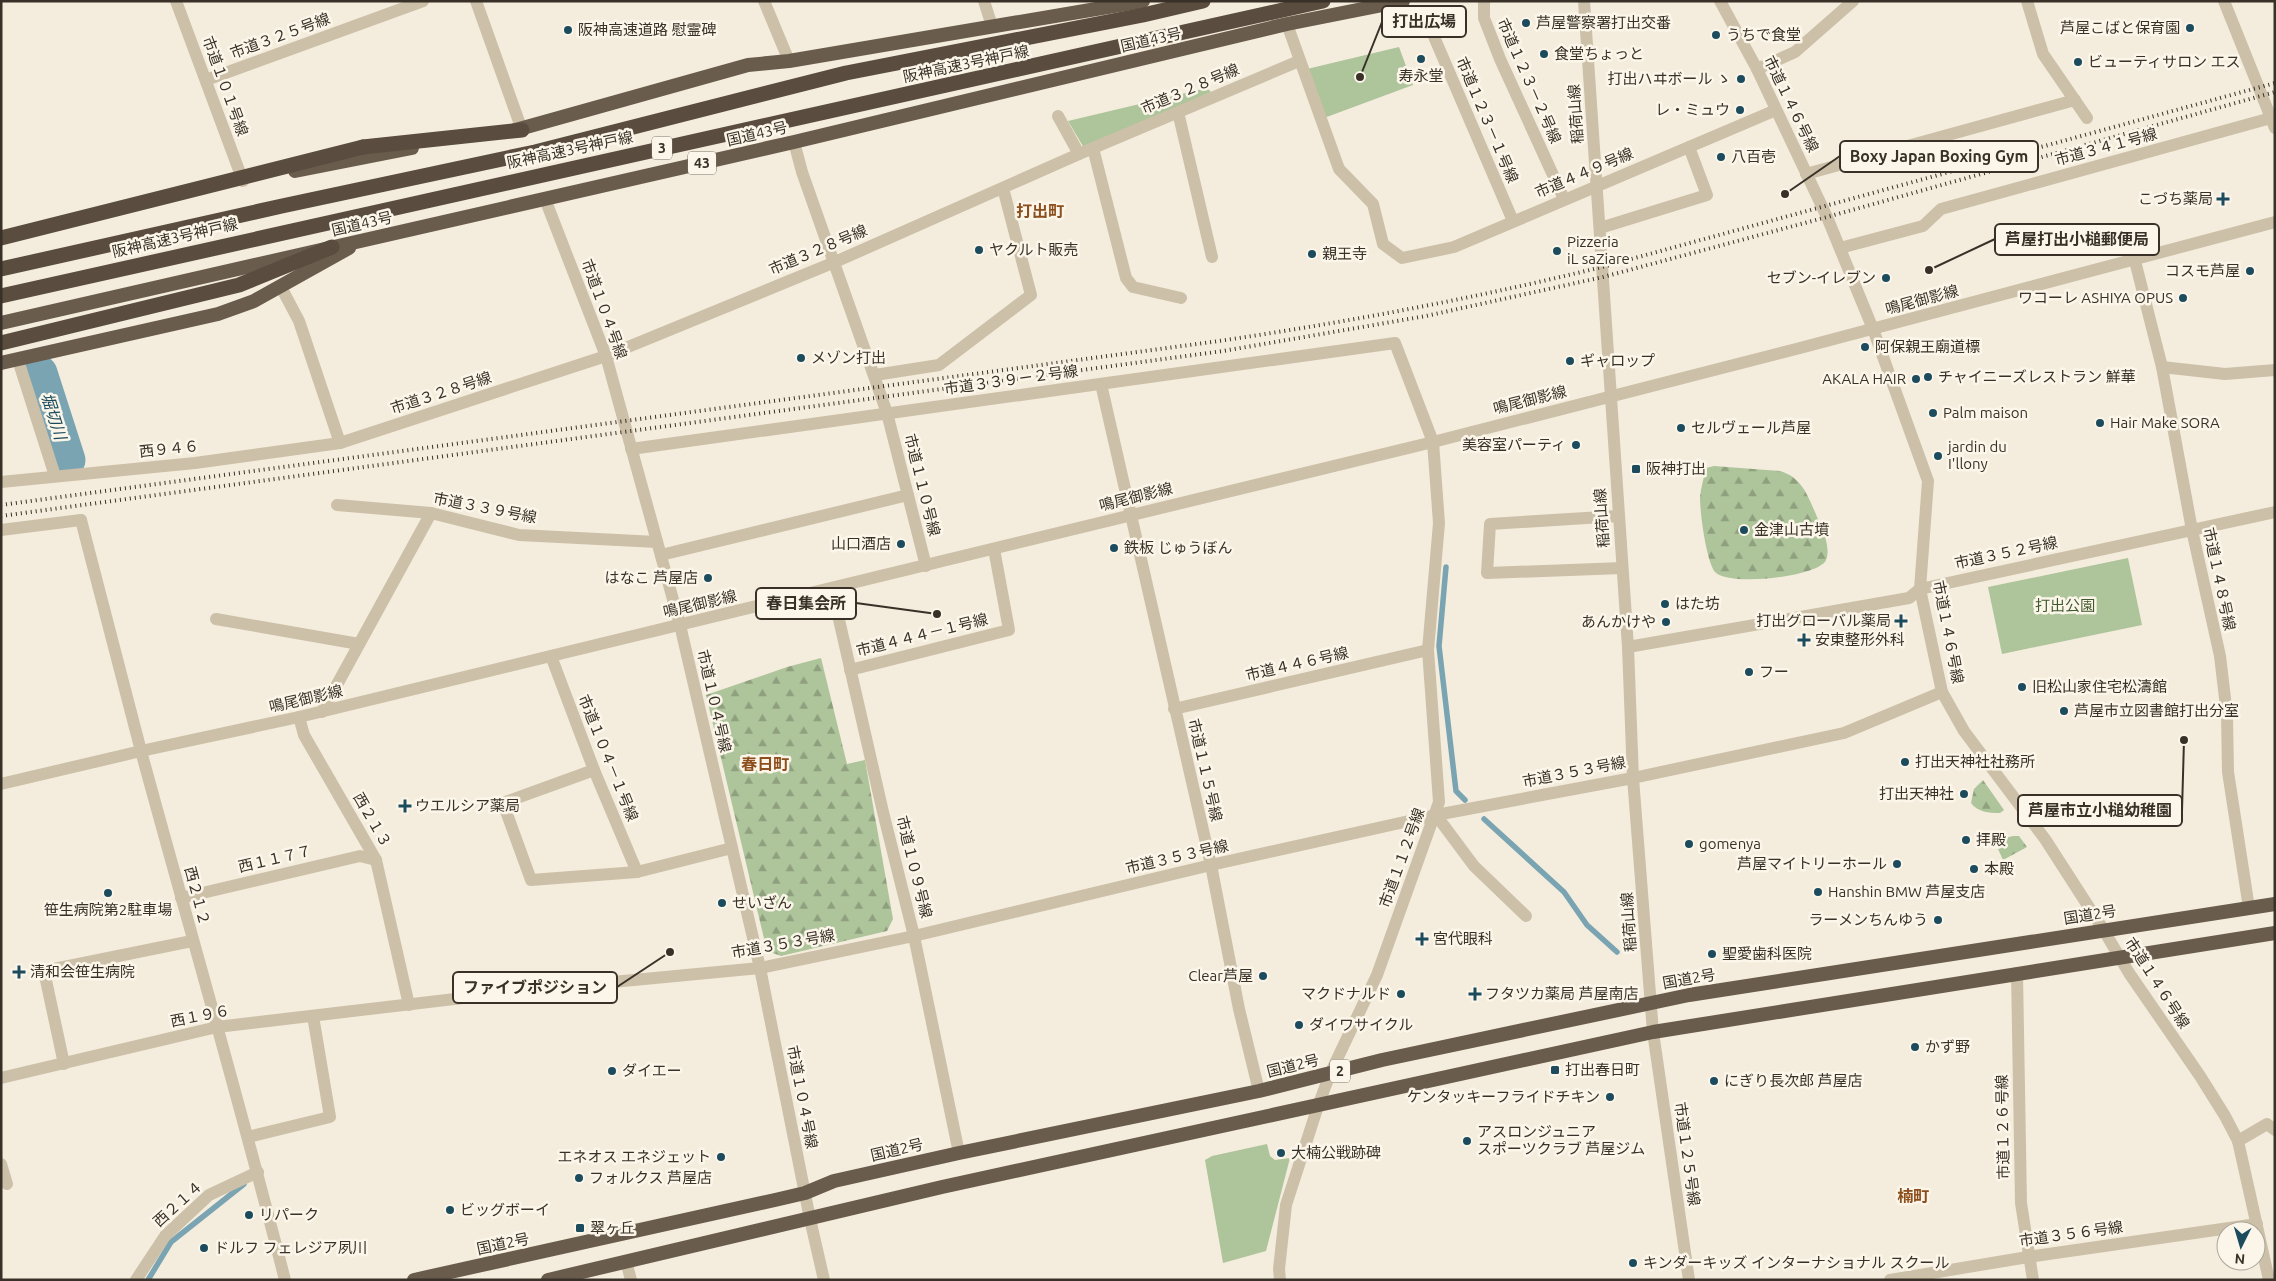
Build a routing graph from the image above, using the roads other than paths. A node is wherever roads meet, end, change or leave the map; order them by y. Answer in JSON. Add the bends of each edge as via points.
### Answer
{"nodes":[{"id":1,"x":176,"y":1,"type":"edge"},
{"id":2,"x":423,"y":1,"type":"edge"},
{"id":3,"x":476,"y":1,"type":"edge"},
{"id":4,"x":764,"y":1,"type":"edge"},
{"id":5,"x":984,"y":1,"type":"edge"},
{"id":6,"x":1143,"y":1,"type":"edge"},
{"id":7,"x":1203,"y":1,"type":"edge"},
{"id":8,"x":1323,"y":1,"type":"edge"},
{"id":9,"x":1403,"y":1,"type":"edge"},
{"id":10,"x":1484,"y":1,"type":"edge"},
{"id":11,"x":1584,"y":1,"type":"edge"},
{"id":12,"x":1720,"y":1,"type":"edge"},
{"id":13,"x":1853,"y":1,"type":"edge"},
{"id":14,"x":2027,"y":1,"type":"edge"},
{"id":15,"x":2224,"y":1,"type":"edge"},
{"id":16,"x":1287,"y":24,"type":"junction"},
{"id":17,"x":992,"y":26,"type":"junction"},
{"id":18,"x":1432,"y":32,"type":"dead end"},
{"id":19,"x":1299,"y":61,"type":"junction"},
{"id":20,"x":789,"y":62,"type":"junction"},
{"id":21,"x":1757,"y":69,"type":"junction"},
{"id":22,"x":206,"y":80,"type":"junction"},
{"id":23,"x":2074,"y":100,"type":"junction"},
{"id":24,"x":1776,"y":110,"type":"junction"},
{"id":25,"x":1178,"y":112,"type":"junction"},
{"id":26,"x":1058,"y":116,"type":"dead end"},
{"id":27,"x":2087,"y":118,"type":"dead end"},
{"id":28,"x":2272,"y":118,"type":"edge"},
{"id":29,"x":522,"y":130,"type":"junction"},
{"id":30,"x":794,"y":142,"type":"junction"},
{"id":31,"x":1689,"y":147,"type":"junction"},
{"id":32,"x":1093,"y":148,"type":"junction"},
{"id":33,"x":1079,"y":154,"type":"junction"},
{"id":34,"x":1806,"y":174,"type":"junction"},
{"id":35,"x":243,"y":181,"type":"junction"},
{"id":36,"x":1597,"y":186,"type":"junction"},
{"id":37,"x":1003,"y":188,"type":"junction"},
{"id":38,"x":545,"y":199,"type":"junction"},
{"id":39,"x":1564,"y":200,"type":"junction"},
{"id":40,"x":1513,"y":221,"type":"junction"},
{"id":41,"x":2275,"y":222,"type":"edge"},
{"id":42,"x":1600,"y":228,"type":"junction"},
{"id":43,"x":1,"y":238,"type":"edge"},
{"id":44,"x":360,"y":241,"type":"junction"},
{"id":45,"x":1,"y":244,"type":"edge"},
{"id":46,"x":332,"y":247,"type":"junction"},
{"id":47,"x":1840,"y":248,"type":"junction"},
{"id":48,"x":1212,"y":257,"type":"dead end"},
{"id":49,"x":2135,"y":261,"type":"junction"},
{"id":50,"x":834,"y":262,"type":"junction"},
{"id":51,"x":1,"y":269,"type":"edge"},
{"id":52,"x":281,"y":287,"type":"junction"},
{"id":53,"x":1,"y":296,"type":"edge"},
{"id":54,"x":1181,"y":298,"type":"dead end"},
{"id":55,"x":1,"y":323,"type":"edge"},
{"id":56,"x":1873,"y":329,"type":"junction"},
{"id":57,"x":1,"y":343,"type":"edge"},
{"id":58,"x":1395,"y":343,"type":"joint"},
{"id":59,"x":606,"y":356,"type":"junction"},
{"id":60,"x":18,"y":360,"type":"junction"},
{"id":61,"x":1,"y":363,"type":"edge"},
{"id":62,"x":2162,"y":367,"type":"junction"},
{"id":63,"x":2275,"y":370,"type":"edge"},
{"id":64,"x":875,"y":375,"type":"junction"},
{"id":65,"x":1101,"y":384,"type":"junction"},
{"id":66,"x":1610,"y":397,"type":"junction"},
{"id":67,"x":888,"y":413,"type":"junction"},
{"id":68,"x":1433,"y":442,"type":"junction"},
{"id":69,"x":340,"y":443,"type":"junction"},
{"id":70,"x":631,"y":450,"type":"junction"},
{"id":71,"x":55,"y":476,"type":"junction"},
{"id":72,"x":1,"y":482,"type":"edge"},
{"id":73,"x":908,"y":495,"type":"junction"},
{"id":74,"x":337,"y":505,"type":"dead end"},
{"id":75,"x":2275,"y":512,"type":"edge"},
{"id":76,"x":431,"y":513,"type":"junction"},
{"id":77,"x":1130,"y":515,"type":"junction"},
{"id":78,"x":1618,"y":516,"type":"junction"},
{"id":79,"x":1,"y":530,"type":"edge"},
{"id":80,"x":2192,"y":530,"type":"junction"},
{"id":81,"x":658,"y":542,"type":"junction"},
{"id":82,"x":994,"y":549,"type":"junction"},
{"id":83,"x":661,"y":555,"type":"junction"},
{"id":84,"x":926,"y":566,"type":"junction"},
{"id":85,"x":1622,"y":568,"type":"junction"},
{"id":86,"x":1920,"y":588,"type":"junction"},
{"id":87,"x":832,"y":589,"type":"junction"},
{"id":88,"x":216,"y":619,"type":"dead end"},
{"id":89,"x":680,"y":626,"type":"junction"},
{"id":90,"x":359,"y":644,"type":"junction"},
{"id":91,"x":1628,"y":647,"type":"junction"},
{"id":92,"x":1428,"y":650,"type":"junction"},
{"id":93,"x":551,"y":656,"type":"junction"},
{"id":94,"x":850,"y":670,"type":"junction"},
{"id":95,"x":1942,"y":692,"type":"junction"},
{"id":96,"x":1174,"y":709,"type":"junction"},
{"id":97,"x":322,"y":712,"type":"junction"},
{"id":98,"x":299,"y":718,"type":"junction"},
{"id":99,"x":141,"y":751,"type":"junction"},
{"id":100,"x":594,"y":770,"type":"junction"},
{"id":101,"x":1634,"y":778,"type":"junction"},
{"id":102,"x":1,"y":784,"type":"edge"},
{"id":103,"x":1436,"y":815,"type":"junction"},
{"id":104,"x":732,"y":848,"type":"junction"},
{"id":105,"x":376,"y":860,"type":"junction"},
{"id":106,"x":1210,"y":865,"type":"junction"},
{"id":107,"x":636,"y":872,"type":"junction"},
{"id":108,"x":181,"y":898,"type":"junction"},
{"id":109,"x":2275,"y":904,"type":"edge"},
{"id":110,"x":2249,"y":908,"type":"junction"},
{"id":111,"x":1526,"y":916,"type":"dead end"},
{"id":112,"x":2103,"y":929,"type":"junction"},
{"id":113,"x":2275,"y":933,"type":"edge"},
{"id":114,"x":914,"y":936,"type":"junction"},
{"id":115,"x":192,"y":941,"type":"junction"},
{"id":116,"x":2119,"y":956,"type":"junction"},
{"id":117,"x":760,"y":968,"type":"junction"},
{"id":118,"x":2018,"y":972,"type":"junction"},
{"id":119,"x":1651,"y":1002,"type":"junction"},
{"id":120,"x":409,"y":1005,"type":"junction"},
{"id":121,"x":312,"y":1016,"type":"junction"},
{"id":122,"x":217,"y":1027,"type":"junction"},
{"id":123,"x":1653,"y":1032,"type":"junction"},
{"id":124,"x":64,"y":1064,"type":"junction"},
{"id":125,"x":1330,"y":1074,"type":"junction"},
{"id":126,"x":1,"y":1078,"type":"edge"},
{"id":127,"x":1259,"y":1091,"type":"junction"},
{"id":128,"x":1318,"y":1106,"type":"junction"},
{"id":129,"x":2275,"y":1130,"type":"edge"},
{"id":130,"x":248,"y":1137,"type":"junction"},
{"id":131,"x":2238,"y":1141,"type":"junction"},
{"id":132,"x":959,"y":1153,"type":"junction"},
{"id":133,"x":1,"y":1164,"type":"edge"},
{"id":134,"x":258,"y":1172,"type":"junction"},
{"id":135,"x":7,"y":1184,"type":"dead end"},
{"id":136,"x":805,"y":1193,"type":"junction"},
{"id":137,"x":810,"y":1219,"type":"junction"},
{"id":138,"x":2255,"y":1221,"type":"edge"},
{"id":139,"x":2216,"y":1230,"type":"edge"},
{"id":140,"x":2028,"y":1257,"type":"junction"},
{"id":141,"x":626,"y":1261,"type":"junction"},
{"id":142,"x":2266,"y":1267,"type":"edge"},
{"id":143,"x":136,"y":1280,"type":"edge"},
{"id":144,"x":285,"y":1280,"type":"edge"},
{"id":145,"x":414,"y":1280,"type":"edge"},
{"id":146,"x":548,"y":1280,"type":"edge"},
{"id":147,"x":631,"y":1280,"type":"edge"},
{"id":148,"x":824,"y":1280,"type":"edge"},
{"id":149,"x":1280,"y":1280,"type":"edge"},
{"id":150,"x":1689,"y":1280,"type":"edge"},
{"id":151,"x":1890,"y":1280,"type":"edge"},
{"id":152,"x":2033,"y":1280,"type":"edge"},
{"id":153,"x":2269,"y":1280,"type":"edge"}],
"edges":[{"from":1,"to":22,"type":"street","name":"市道１０１号線"},
{"from":2,"to":22,"type":"street","name":"市道３２５号線"},
{"from":3,"to":29,"type":"street"},
{"from":4,"to":20,"type":"street"},
{"from":5,"to":17,"type":"street"},
{"from":6,"to":17,"type":"highway"},
{"from":7,"to":51,"type":"highway","name":"阪神高速3号神戸線","number":"3","via":[[846,74],[536,152]]},
{"from":8,"to":53,"type":"highway","name":"阪神高速3号神戸線","number":"3"},
{"from":9,"to":16,"type":"highway","name":"国道43号","number":"43"},
{"from":10,"to":39,"type":"street","name":"市道１２３－２号線","via":[[1484,18],[1500,59]]},
{"from":11,"to":36,"type":"street","name":"稲荷山線"},
{"from":12,"to":21,"type":"street","name":"市道１４６号線"},
{"from":13,"to":21,"type":"street","via":[[1795,52]]},
{"from":14,"to":23,"type":"street","via":[[2043,54]]},
{"from":15,"to":28,"type":"street"},
{"from":16,"to":19,"type":"street"},
{"from":16,"to":30,"type":"highway","name":"国道43号","number":"43"},
{"from":17,"to":20,"type":"highway"},
{"from":18,"to":40,"type":"street","name":"市道１２３－１号線"},
{"from":19,"to":25,"type":"street","name":"市道３２８号線"},
{"from":19,"to":40,"type":"street","name":"市道４４９号線","via":[[1339,169],[1373,204],[1383,244],[1402,258],[1454,246]]},
{"from":20,"to":29,"type":"highway","via":[[748,65]]},
{"from":21,"to":24,"type":"street","name":"市道１４６号線"},
{"from":22,"to":35,"type":"street","name":"市道１０１号線"},
{"from":23,"to":27,"type":"street"},
{"from":23,"to":34,"type":"street"},
{"from":24,"to":31,"type":"street","name":"市道４４９号線"},
{"from":24,"to":34,"type":"street","name":"市道１４６号線"},
{"from":25,"to":32,"type":"street","name":"市道３２８号線"},
{"from":25,"to":48,"type":"street"},
{"from":26,"to":33,"type":"street"},
{"from":28,"to":47,"type":"street","name":"市道３４１号線","via":[[1941,209],[1923,226]]},
{"from":29,"to":35,"type":"highway"},
{"from":29,"to":43,"type":"highway","bridge":true,"via":[[363,147]]},
{"from":30,"to":38,"type":"highway","name":"国道43号","number":"43"},
{"from":30,"to":50,"type":"street"},
{"from":31,"to":36,"type":"street","name":"市道４４９号線"},
{"from":31,"to":42,"type":"street","via":[[1708,195]]},
{"from":32,"to":33,"type":"street","name":"市道３２８号線"},
{"from":32,"to":54,"type":"street","via":[[1126,278],[1133,287]]},
{"from":33,"to":37,"type":"street","name":"市道３２８号線"},
{"from":34,"to":47,"type":"street","name":"市道１４６号線"},
{"from":35,"to":45,"type":"highway"},
{"from":36,"to":39,"type":"street","name":"市道４４９号線"},
{"from":36,"to":42,"type":"street","name":"稲荷山線"},
{"from":37,"to":50,"type":"street","name":"市道３２８号線"},
{"from":37,"to":64,"type":"street","via":[[1031,295],[939,365]]},
{"from":38,"to":44,"type":"highway","name":"国道43号","number":"43"},
{"from":38,"to":59,"type":"street","name":"市道１０４号線"},
{"from":39,"to":40,"type":"street","name":"市道４４９号線"},
{"from":41,"to":49,"type":"street","name":"鳴尾御影線"},
{"from":42,"to":66,"type":"street","name":"稲荷山線"},
{"from":44,"to":46,"type":"highway","name":"国道43号","number":"43"},
{"from":44,"to":52,"type":"highway"},
{"from":46,"to":55,"type":"highway","name":"国道43号","number":"43"},
{"from":46,"to":57,"type":"highway","via":[[239,285]]},
{"from":47,"to":56,"type":"street","name":"市道１４６号線"},
{"from":49,"to":56,"type":"street","name":"鳴尾御影線"},
{"from":49,"to":62,"type":"street","name":"市道１４８号線"},
{"from":50,"to":59,"type":"street","name":"市道３２８号線"},
{"from":50,"to":64,"type":"street"},
{"from":52,"to":60,"type":"highway","via":[[254,302],[218,314]]},
{"from":52,"to":69,"type":"street","via":[[299,321]]},
{"from":56,"to":66,"type":"street","name":"鳴尾御影線"},
{"from":56,"to":86,"type":"street","name":"市道１４６号線","via":[[1928,481]]},
{"from":58,"to":65,"type":"street","name":"市道３３９－２号線"},
{"from":58,"to":68,"type":"street","name":"市道１１２号線"},
{"from":59,"to":69,"type":"street","name":"市道３２８号線"},
{"from":59,"to":70,"type":"street","name":"市道１０４号線"},
{"from":60,"to":61,"type":"highway"},
{"from":60,"to":71,"type":"street"},
{"from":62,"to":63,"type":"street","via":[[2225,374]]},
{"from":62,"to":80,"type":"street","name":"市道１４８号線"},
{"from":64,"to":67,"type":"street","name":"市道１１０号線"},
{"from":65,"to":67,"type":"street","name":"市道３３９－２号線"},
{"from":65,"to":77,"type":"street","name":"市道１１５号線"},
{"from":66,"to":68,"type":"street","name":"鳴尾御影線"},
{"from":66,"to":78,"type":"street","name":"稲荷山線"},
{"from":67,"to":70,"type":"street","name":"市道３３９－２号線"},
{"from":67,"to":73,"type":"street","name":"市道１１０号線"},
{"from":68,"to":77,"type":"street","name":"鳴尾御影線"},
{"from":68,"to":92,"type":"street","name":"市道１１２号線","via":[[1439,523]]},
{"from":69,"to":71,"type":"street","name":"西９４６","via":[[195,463]]},
{"from":70,"to":81,"type":"street","name":"市道１０４号線"},
{"from":71,"to":72,"type":"street","name":"西９４６"},
{"from":73,"to":83,"type":"street"},
{"from":73,"to":84,"type":"street","name":"市道１１０号線"},
{"from":74,"to":76,"type":"street","name":"市道３３９号線"},
{"from":75,"to":80,"type":"street","name":"市道３５２号線"},
{"from":76,"to":81,"type":"street","name":"市道３３９号線","via":[[519,534]]},
{"from":76,"to":90,"type":"street"},
{"from":77,"to":82,"type":"street","name":"鳴尾御影線"},
{"from":77,"to":96,"type":"street","name":"市道１１５号線"},
{"from":78,"to":85,"type":"street","name":"稲荷山線"},
{"from":78,"to":85,"type":"street","via":[[1490,524],[1487,573]]},
{"from":79,"to":99,"type":"street","name":"西２１２","via":[[81,520]]},
{"from":80,"to":86,"type":"street","name":"市道３５２号線"},
{"from":80,"to":110,"type":"street","name":"市道１４８号線","via":[[2220,656],[2227,715],[2228,772]]},
{"from":81,"to":83,"type":"street","name":"市道１０４号線"},
{"from":82,"to":84,"type":"street","name":"鳴尾御影線"},
{"from":82,"to":94,"type":"street","name":"市道４４４－１号線","via":[[1010,630]]},
{"from":83,"to":89,"type":"street","name":"市道１０４号線"},
{"from":84,"to":87,"type":"street","name":"鳴尾御影線"},
{"from":85,"to":91,"type":"street","name":"稲荷山線"},
{"from":86,"to":91,"type":"street","name":"市道３５２号線","via":[[1910,598]]},
{"from":86,"to":95,"type":"street","name":"市道１４６号線"},
{"from":87,"to":89,"type":"street","name":"鳴尾御影線"},
{"from":87,"to":94,"type":"street","name":"市道１０９号線"},
{"from":88,"to":90,"type":"street"},
{"from":89,"to":93,"type":"street","name":"鳴尾御影線"},
{"from":89,"to":104,"type":"street","name":"市道１０４号線"},
{"from":90,"to":97,"type":"street"},
{"from":91,"to":101,"type":"street","name":"稲荷山線"},
{"from":92,"to":96,"type":"street","name":"市道４４６号線"},
{"from":92,"to":103,"type":"street","name":"市道１１２号線","via":[[1439,802]]},
{"from":93,"to":97,"type":"street","name":"鳴尾御影線"},
{"from":93,"to":100,"type":"street","name":"市道１０４－１号線"},
{"from":94,"to":114,"type":"street","name":"市道１０９号線"},
{"from":95,"to":101,"type":"street","name":"市道３５３号線","via":[[1844,733]]},
{"from":95,"to":112,"type":"street","name":"市道１４６号線","via":[[1964,732],[2045,839]]},
{"from":96,"to":106,"type":"street","name":"市道１１５号線"},
{"from":97,"to":98,"type":"street","name":"鳴尾御影線"},
{"from":98,"to":99,"type":"street","name":"鳴尾御影線"},
{"from":98,"to":105,"type":"street","name":"西２１３","via":[[304,735]]},
{"from":99,"to":102,"type":"street","name":"鳴尾御影線"},
{"from":99,"to":108,"type":"street","name":"西２１２"},
{"from":100,"to":107,"type":"street","name":"市道１０４－１号線"},
{"from":100,"to":107,"type":"street","via":[[503,804],[530,880]]},
{"from":101,"to":103,"type":"street","name":"市道３５３号線"},
{"from":101,"to":119,"type":"street","name":"稲荷山線"},
{"from":103,"to":106,"type":"street","name":"市道３５３号線"},
{"from":103,"to":111,"type":"street","via":[[1474,866]]},
{"from":103,"to":125,"type":"street","name":"市道１１２号線","via":[[1377,975]]},
{"from":104,"to":107,"type":"street"},
{"from":104,"to":117,"type":"street","name":"市道１０４号線"},
{"from":105,"to":108,"type":"street","name":"西１１７７","via":[[360,856]]},
{"from":105,"to":120,"type":"street","name":"西２１３"},
{"from":106,"to":114,"type":"street","name":"市道３５３号線"},
{"from":106,"to":127,"type":"street","name":"市道１１５号線"},
{"from":108,"to":115,"type":"street","name":"西２１２"},
{"from":109,"to":110,"type":"highway","name":"国道2号","number":"2"},
{"from":110,"to":112,"type":"highway","name":"国道2号","number":"2"},
{"from":112,"to":116,"type":"street","name":"市道１４６号線"},
{"from":112,"to":119,"type":"highway","name":"国道2号","number":"2"},
{"from":113,"to":116,"type":"highway","number":"2"},
{"from":114,"to":117,"type":"street","name":"市道３５３号線"},
{"from":114,"to":132,"type":"street","name":"市道１０９号線"},
{"from":115,"to":122,"type":"street","name":"西２１２"},
{"from":115,"to":124,"type":"street","via":[[44,971]]},
{"from":116,"to":118,"type":"highway","number":"2"},
{"from":116,"to":131,"type":"street","name":"市道１４６号線","via":[[2200,1076]]},
{"from":117,"to":120,"type":"street","name":"市道３５３号線"},
{"from":117,"to":136,"type":"street","name":"市道１０４号線"},
{"from":118,"to":123,"type":"highway","number":"2"},
{"from":118,"to":140,"type":"street","name":"市道１２６号線","via":[[2021,1203]]},
{"from":119,"to":123,"type":"street","name":"稲荷山線"},
{"from":119,"to":125,"type":"highway","name":"国道2号","number":"2"},
{"from":120,"to":121,"type":"street","name":"西１９６"},
{"from":121,"to":122,"type":"street","name":"西１９６"},
{"from":121,"to":130,"type":"street","via":[[330,1117]]},
{"from":122,"to":124,"type":"street","name":"西１９６"},
{"from":122,"to":130,"type":"street","name":"西２１２"},
{"from":123,"to":128,"type":"highway","number":"2"},
{"from":123,"to":150,"type":"street","name":"市道１２５号線"},
{"from":124,"to":126,"type":"street","name":"西１９６"},
{"from":125,"to":127,"type":"highway","name":"国道2号","number":"2"},
{"from":125,"to":128,"type":"street","name":"市道１１２号線"},
{"from":127,"to":132,"type":"highway","name":"国道2号","number":"2"},
{"from":128,"to":137,"type":"highway","number":"2","via":[[942,1187]]},
{"from":128,"to":149,"type":"street","name":"市道１１２号線","via":[[1286,1205]]},
{"from":129,"to":131,"type":"street","via":[[2267,1124]]},
{"from":130,"to":134,"type":"street","name":"西２１２"},
{"from":131,"to":138,"type":"street","name":"市道１４６号線"},
{"from":132,"to":136,"type":"highway","name":"国道2号","number":"2","via":[[834,1181]]},
{"from":133,"to":135,"type":"street"},
{"from":134,"to":143,"type":"street","name":"西２１４","via":[[209,1195],[164,1236]]},
{"from":134,"to":144,"type":"street","name":"西２１２"},
{"from":136,"to":137,"type":"street","name":"市道１０４号線"},
{"from":136,"to":145,"type":"highway","name":"国道2号","number":"2"},
{"from":137,"to":141,"type":"highway","number":"2"},
{"from":137,"to":148,"type":"street","name":"市道１０４号線"},
{"from":139,"to":140,"type":"street","name":"市道３５６号線"},
{"from":140,"to":151,"type":"street","name":"市道３５６号線"},
{"from":140,"to":152,"type":"street","name":"市道１２６号線"},
{"from":141,"to":146,"type":"highway","number":"2"},
{"from":141,"to":147,"type":"street"},
{"from":142,"to":153,"type":"street","name":"市道１４６号線"}]}
